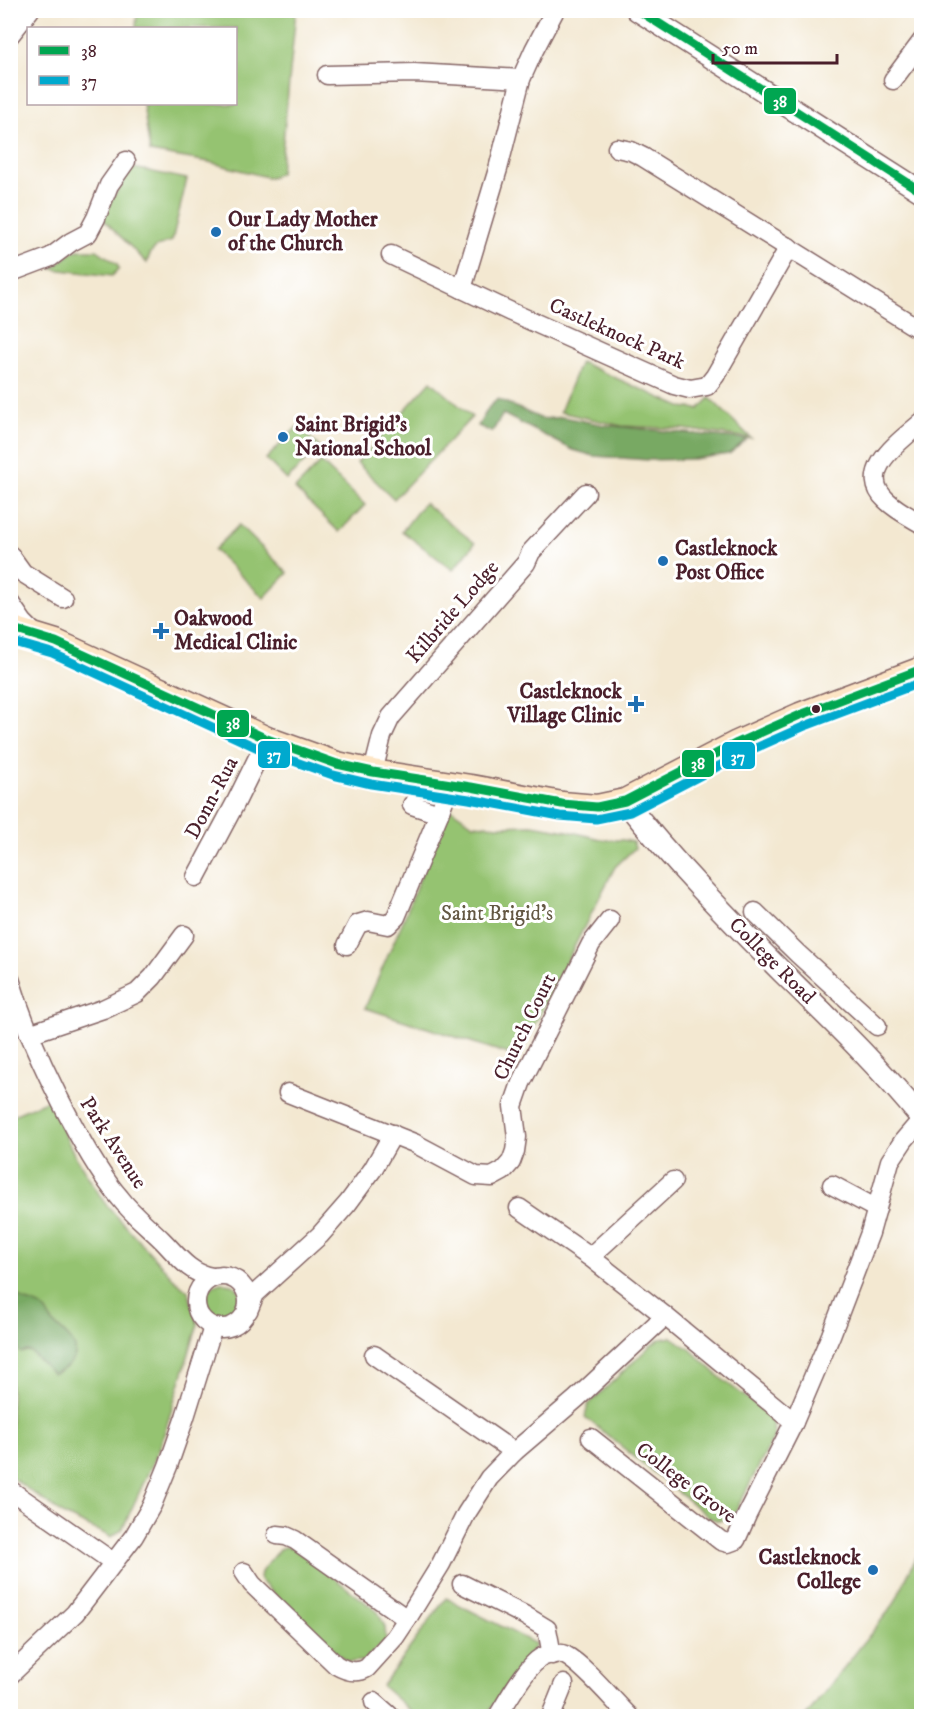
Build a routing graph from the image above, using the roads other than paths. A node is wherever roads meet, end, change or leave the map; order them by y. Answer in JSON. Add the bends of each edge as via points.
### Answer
{"nodes":[{"id":1,"x":30,"y":10,"type":"edge"},
{"id":2,"x":555,"y":10,"type":"edge"},
{"id":3,"x":637,"y":10,"type":"edge"},
{"id":4,"x":10,"y":35,"type":"edge"},
{"id":5,"x":921,"y":41,"type":"edge"},
{"id":6,"x":327,"y":75,"type":"dead end"},
{"id":7,"x":521,"y":79,"type":"junction"},
{"id":8,"x":893,"y":80,"type":"dead end"},
{"id":9,"x":617,"y":148,"type":"dead end"},
{"id":10,"x":126,"y":161,"type":"dead end"},
{"id":11,"x":921,"y":192,"type":"edge"},
{"id":12,"x":789,"y":247,"type":"junction"},
{"id":13,"x":391,"y":255,"type":"dead end"},
{"id":14,"x":12,"y":269,"type":"edge"},
{"id":15,"x":462,"y":289,"type":"junction"},
{"id":16,"x":921,"y":331,"type":"edge"},
{"id":17,"x":921,"y":422,"type":"edge"},
{"id":18,"x":586,"y":493,"type":"dead end"},
{"id":19,"x":921,"y":524,"type":"edge"},
{"id":20,"x":10,"y":555,"type":"edge"},
{"id":21,"x":63,"y":598,"type":"dead end"},
{"id":22,"x":10,"y":603,"type":"edge"},
{"id":23,"x":10,"y":628,"type":"edge"},
{"id":24,"x":37,"y":636,"type":"junction"},
{"id":25,"x":921,"y":669,"type":"edge"},
{"id":26,"x":267,"y":740,"type":"junction"},
{"id":27,"x":374,"y":772,"type":"junction"},
{"id":28,"x":450,"y":784,"type":"junction"},
{"id":29,"x":625,"y":801,"type":"junction"},
{"id":30,"x":412,"y":805,"type":"dead end"},
{"id":31,"x":439,"y":814,"type":"junction"},
{"id":32,"x":196,"y":877,"type":"dead end"},
{"id":33,"x":755,"y":912,"type":"dead end"},
{"id":34,"x":610,"y":920,"type":"dead end"},
{"id":35,"x":184,"y":935,"type":"dead end"},
{"id":36,"x":347,"y":945,"type":"dead end"},
{"id":37,"x":798,"y":954,"type":"junction"},
{"id":38,"x":782,"y":972,"type":"junction"},
{"id":39,"x":10,"y":979,"type":"edge"},
{"id":40,"x":877,"y":1026,"type":"dead end"},
{"id":41,"x":29,"y":1034,"type":"junction"},
{"id":42,"x":288,"y":1093,"type":"dead end"},
{"id":43,"x":921,"y":1119,"type":"edge"},
{"id":44,"x":393,"y":1134,"type":"junction"},
{"id":45,"x":673,"y":1181,"type":"dead end"},
{"id":46,"x":832,"y":1185,"type":"dead end"},
{"id":47,"x":519,"y":1208,"type":"dead end"},
{"id":48,"x":877,"y":1209,"type":"junction"},
{"id":49,"x":590,"y":1257,"type":"junction"},
{"id":50,"x":212,"y":1278,"type":"junction"},
{"id":51,"x":248,"y":1311,"type":"junction"},
{"id":52,"x":665,"y":1316,"type":"junction"},
{"id":53,"x":213,"y":1327,"type":"junction"},
{"id":54,"x":374,"y":1354,"type":"dead end"},
{"id":55,"x":794,"y":1422,"type":"junction"},
{"id":56,"x":591,"y":1438,"type":"dead end"},
{"id":57,"x":514,"y":1452,"type":"junction"},
{"id":58,"x":10,"y":1490,"type":"edge"},
{"id":59,"x":277,"y":1535,"type":"dead end"},
{"id":60,"x":113,"y":1562,"type":"junction"},
{"id":61,"x":244,"y":1572,"type":"dead end"},
{"id":62,"x":462,"y":1584,"type":"dead end"},
{"id":63,"x":407,"y":1619,"type":"junction"},
{"id":64,"x":552,"y":1655,"type":"junction"},
{"id":65,"x":10,"y":1675,"type":"edge"},
{"id":66,"x":564,"y":1684,"type":"dead end"},
{"id":67,"x":498,"y":1716,"type":"edge"},
{"id":68,"x":551,"y":1716,"type":"edge"},
{"id":69,"x":629,"y":1716,"type":"edge"}],
"edges":[{"from":1,"to":4,"type":"street"},
{"from":2,"to":7,"type":"street"},
{"from":3,"to":11,"type":"street"},
{"from":5,"to":8,"type":"street"},
{"from":6,"to":7,"type":"street","via":[[414,73]]},
{"from":7,"to":15,"type":"street"},
{"from":9,"to":12,"type":"street","via":[[643,157]]},
{"from":10,"to":14,"type":"street","via":[[109,185],[88,233],[51,257]]},
{"from":12,"to":15,"type":"street","name":"Castleknock Park","via":[[715,376],[707,386],[690,389]]},
{"from":12,"to":16,"type":"street"},
{"from":13,"to":15,"type":"street","name":"Castleknock Park"},
{"from":17,"to":19,"type":"street","via":[[890,450],[876,472],[881,495]]},
{"from":18,"to":27,"type":"street","name":"Kilbride Lodge","via":[[392,717],[382,736]]},
{"from":20,"to":21,"type":"street","via":[[23,573]]},
{"from":22,"to":24,"type":"street"},
{"from":23,"to":24,"type":"main road"},
{"from":24,"to":26,"type":"main road"},
{"from":25,"to":29,"type":"main road","via":[[737,743]]},
{"from":26,"to":27,"type":"main road"},
{"from":26,"to":32,"type":"street","name":"Donn-Rua"},
{"from":27,"to":28,"type":"main road"},
{"from":28,"to":29,"type":"main road","via":[[571,805],[597,807]]},
{"from":28,"to":31,"type":"street"},
{"from":29,"to":38,"type":"street","name":"College Road","via":[[702,891]]},
{"from":30,"to":31,"type":"street"},
{"from":31,"to":36,"type":"street","via":[[396,917],[388,926],[373,921],[358,924]]},
{"from":33,"to":37,"type":"street"},
{"from":34,"to":44,"type":"street","name":"Church Court","via":[[591,944],[521,1083],[513,1106],[515,1151],[503,1171],[492,1177],[476,1176]]},
{"from":35,"to":41,"type":"street","via":[[137,993]]},
{"from":37,"to":38,"type":"street"},
{"from":37,"to":40,"type":"street"},
{"from":38,"to":43,"type":"street","name":"College Road","via":[[873,1063]]},
{"from":39,"to":41,"type":"street","name":"Park Avenue"},
{"from":41,"to":50,"type":"street","name":"Park Avenue","via":[[85,1148],[120,1199],[190,1268]]},
{"from":42,"to":44,"type":"street"},
{"from":43,"to":48,"type":"street","name":"College Grove","via":[[890,1161]]},
{"from":44,"to":51,"type":"street","via":[[348,1203],[255,1294]]},
{"from":45,"to":49,"type":"street"},
{"from":46,"to":48,"type":"street"},
{"from":47,"to":49,"type":"street"},
{"from":48,"to":55,"type":"street","name":"College Grove"},
{"from":49,"to":52,"type":"street"},
{"from":50,"to":51,"type":"street","via":[[229,1276],[237,1280],[247,1294]]},
{"from":50,"to":53,"type":"street","via":[[199,1289],[196,1307]]},
{"from":51,"to":53,"type":"street","via":[[229,1328]]},
{"from":52,"to":55,"type":"street"},
{"from":52,"to":57,"type":"street"},
{"from":53,"to":60,"type":"street","via":[[182,1427],[152,1505]]},
{"from":54,"to":57,"type":"street"},
{"from":55,"to":56,"type":"street","name":"College Grove","via":[[736,1540],[728,1544]]},
{"from":57,"to":63,"type":"street","via":[[477,1494]]},
{"from":58,"to":60,"type":"street"},
{"from":59,"to":63,"type":"street","via":[[295,1540]]},
{"from":60,"to":65,"type":"street","via":[[75,1613]]},
{"from":61,"to":63,"type":"street","via":[[252,1584],[344,1669],[361,1672],[367,1668]]},
{"from":62,"to":64,"type":"street","via":[[547,1629]]},
{"from":64,"to":67,"type":"street","via":[[535,1663]]},
{"from":64,"to":69,"type":"street","via":[[564,1655],[580,1666]]},
{"from":66,"to":68,"type":"street"}]}
